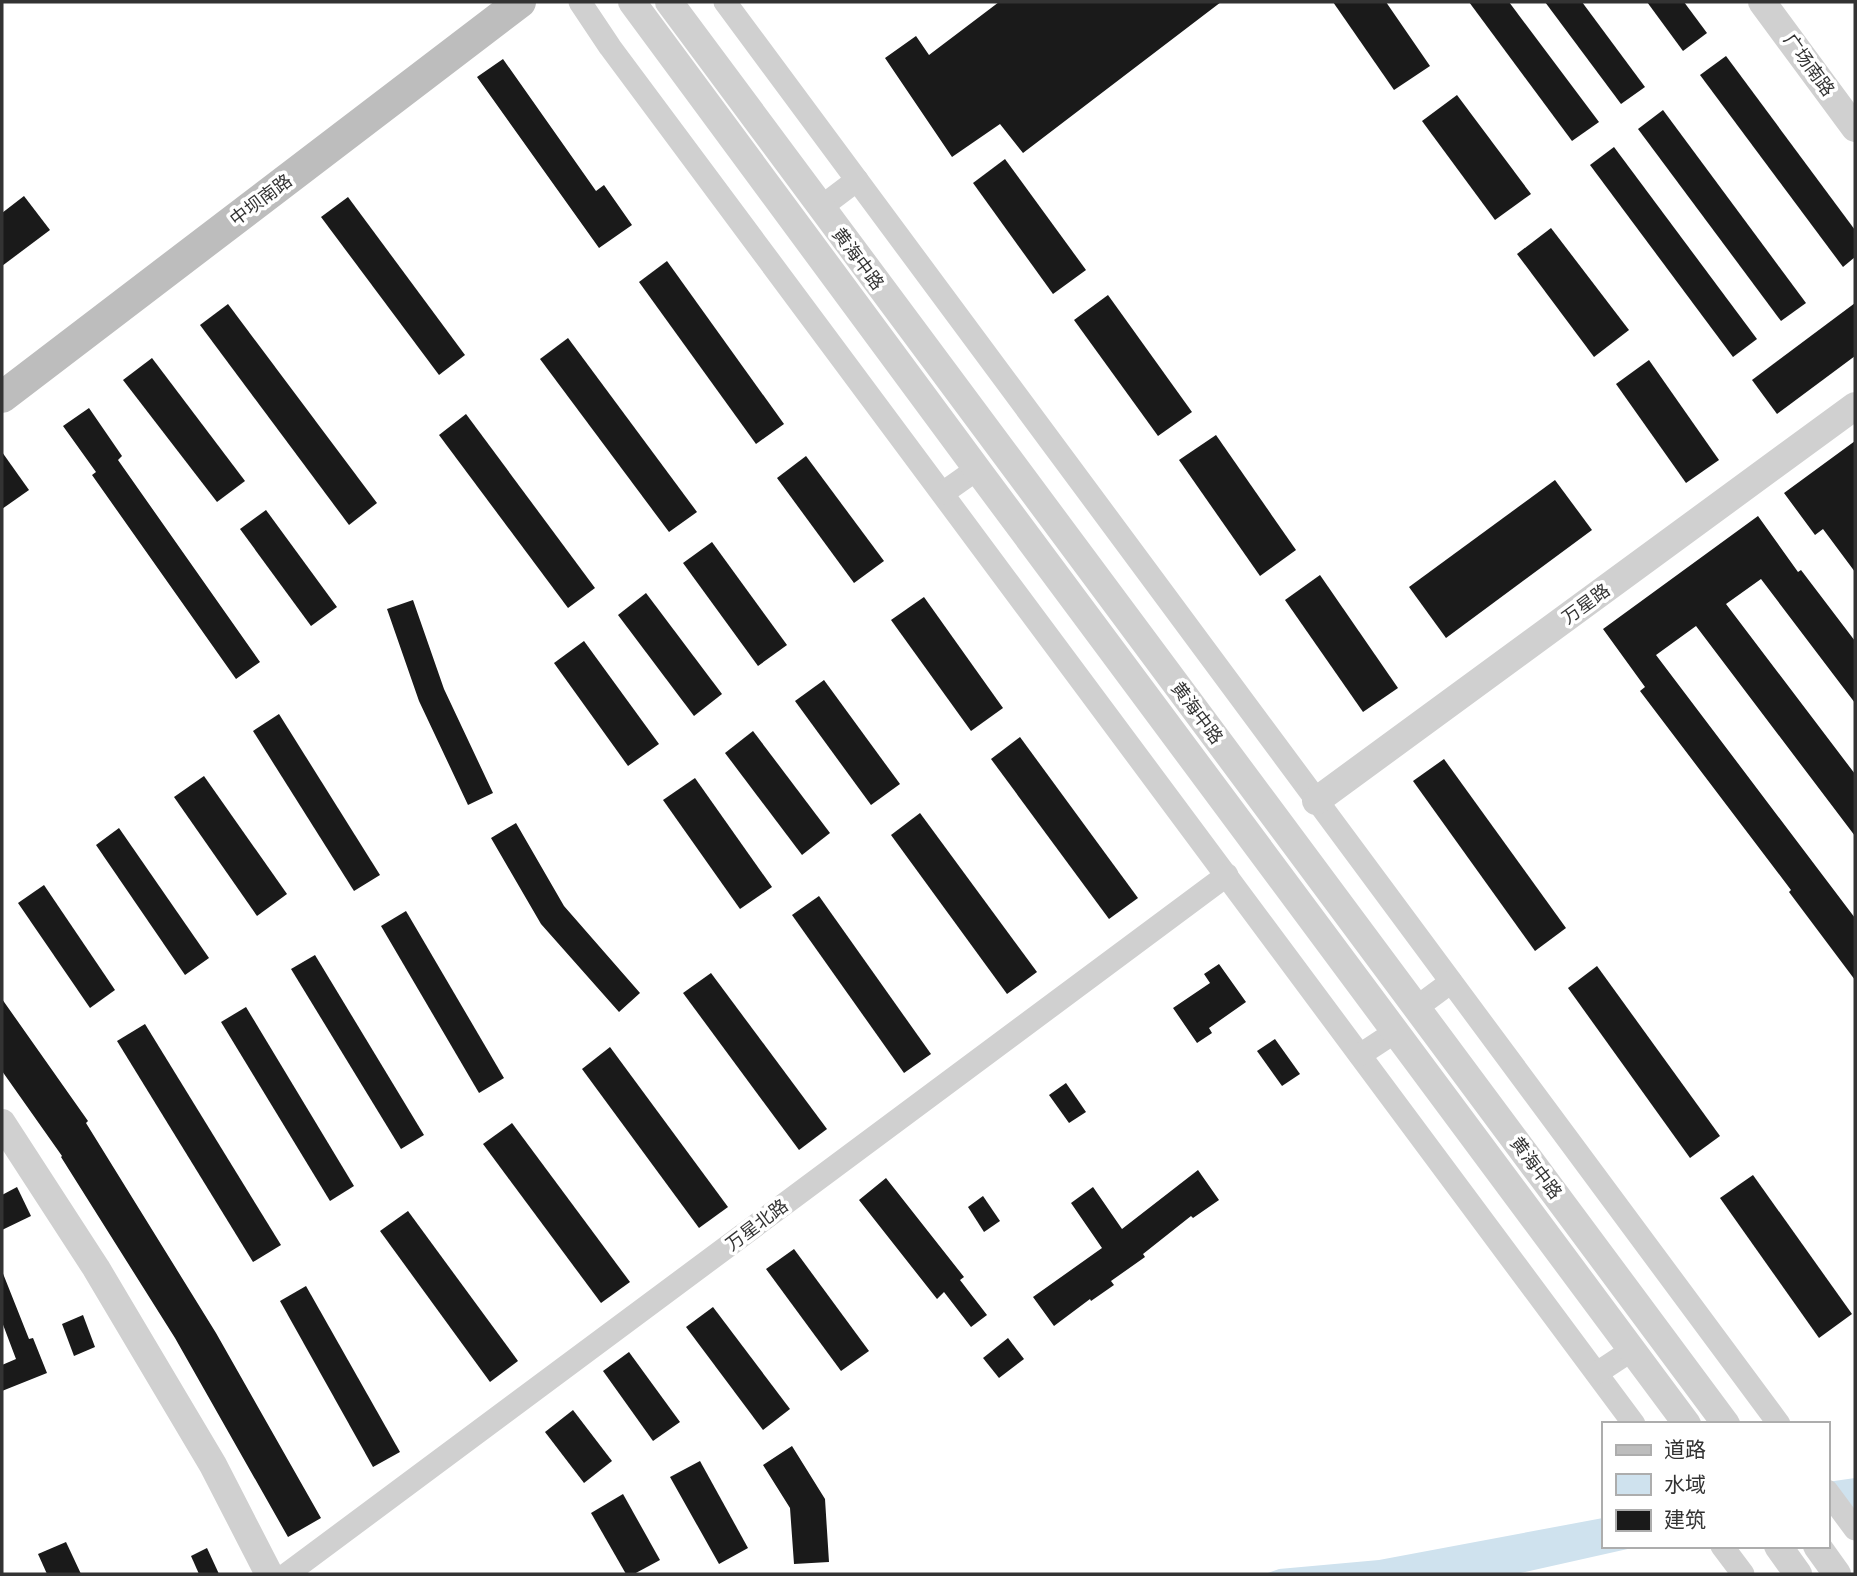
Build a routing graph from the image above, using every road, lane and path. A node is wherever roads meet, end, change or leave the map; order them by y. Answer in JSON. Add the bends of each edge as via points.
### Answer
{"nodes":[{"id":1,"x":484,"y":2,"type":"edge"},
{"id":2,"x":520,"y":2,"type":"edge"},
{"id":3,"x":580,"y":2,"type":"edge"},
{"id":4,"x":632,"y":2,"type":"edge"},
{"id":5,"x":668,"y":2,"type":"edge"},
{"id":6,"x":725,"y":2,"type":"edge"},
{"id":7,"x":1762,"y":2,"type":"edge"},
{"id":8,"x":1855,"y":128,"type":"edge"},
{"id":9,"x":857,"y":180,"type":"junction"},
{"id":10,"x":820,"y":208,"type":"junction"},
{"id":11,"x":2,"y":370,"type":"edge"},
{"id":12,"x":2,"y":397,"type":"edge"},
{"id":13,"x":1855,"y":406,"type":"edge"},
{"id":14,"x":977,"y":469,"type":"junction"},
{"id":15,"x":943,"y":493,"type":"junction"},
{"id":16,"x":1316,"y":801,"type":"junction"},
{"id":17,"x":1227,"y":875,"type":"junction"},
{"id":18,"x":1451,"y":982,"type":"junction"},
{"id":19,"x":1416,"y":1008,"type":"junction"},
{"id":20,"x":1395,"y":1032,"type":"junction"},
{"id":21,"x":1360,"y":1055,"type":"junction"},
{"id":22,"x":2,"y":1123,"type":"edge"},
{"id":23,"x":1632,"y":1350,"type":"junction"},
{"id":24,"x":1597,"y":1373,"type":"junction"},
{"id":25,"x":1771,"y":1421,"type":"edge"},
{"id":26,"x":1633,"y":1422,"type":"edge"},
{"id":27,"x":1686,"y":1422,"type":"edge"},
{"id":28,"x":1725,"y":1422,"type":"edge"},
{"id":29,"x":1829,"y":1494,"type":"edge"},
{"id":30,"x":1853,"y":1526,"type":"edge"},
{"id":31,"x":1724,"y":1548,"type":"edge"},
{"id":32,"x":1779,"y":1548,"type":"edge"},
{"id":33,"x":1819,"y":1548,"type":"edge"},
{"id":34,"x":269,"y":1574,"type":"edge"},
{"id":35,"x":287,"y":1574,"type":"edge"},
{"id":36,"x":1743,"y":1574,"type":"edge"},
{"id":37,"x":1798,"y":1574,"type":"edge"},
{"id":38,"x":1837,"y":1574,"type":"edge"}],
"edges":[{"from":1,"to":11,"type":"main road","name":"中坝南路"},
{"from":2,"to":12,"type":"main road","name":"中坝南路"},
{"from":3,"to":15,"type":"street"},
{"from":4,"to":14,"type":"street","name":"黄海中路"},
{"from":5,"to":10,"type":"street","name":"黄海中路"},
{"from":6,"to":9,"type":"street"},
{"from":7,"to":8,"type":"street","name":"广场南路"},
{"from":9,"to":10,"type":"street"},
{"from":9,"to":16,"type":"street"},
{"from":10,"to":19,"type":"street","name":"黄海中路"},
{"from":13,"to":16,"type":"street","name":"万星路"},
{"from":14,"to":15,"type":"street"},
{"from":14,"to":20,"type":"street","name":"黄海中路"},
{"from":15,"to":17,"type":"street"},
{"from":16,"to":18,"type":"street"},
{"from":17,"to":21,"type":"street"},
{"from":17,"to":35,"type":"street","name":"万星北路"},
{"from":18,"to":19,"type":"street"},
{"from":18,"to":25,"type":"street"},
{"from":19,"to":28,"type":"street","name":"黄海中路"},
{"from":20,"to":21,"type":"street"},
{"from":20,"to":23,"type":"street","name":"黄海中路"},
{"from":21,"to":24,"type":"street"},
{"from":22,"to":34,"type":"street","via":[[110,1291],[213,1465]]},
{"from":23,"to":24,"type":"street"},
{"from":23,"to":27,"type":"street","name":"黄海中路"},
{"from":24,"to":26,"type":"street"},
{"from":29,"to":30,"type":"street"},
{"from":31,"to":36,"type":"street"},
{"from":32,"to":37,"type":"street"},
{"from":33,"to":38,"type":"street"}]}
